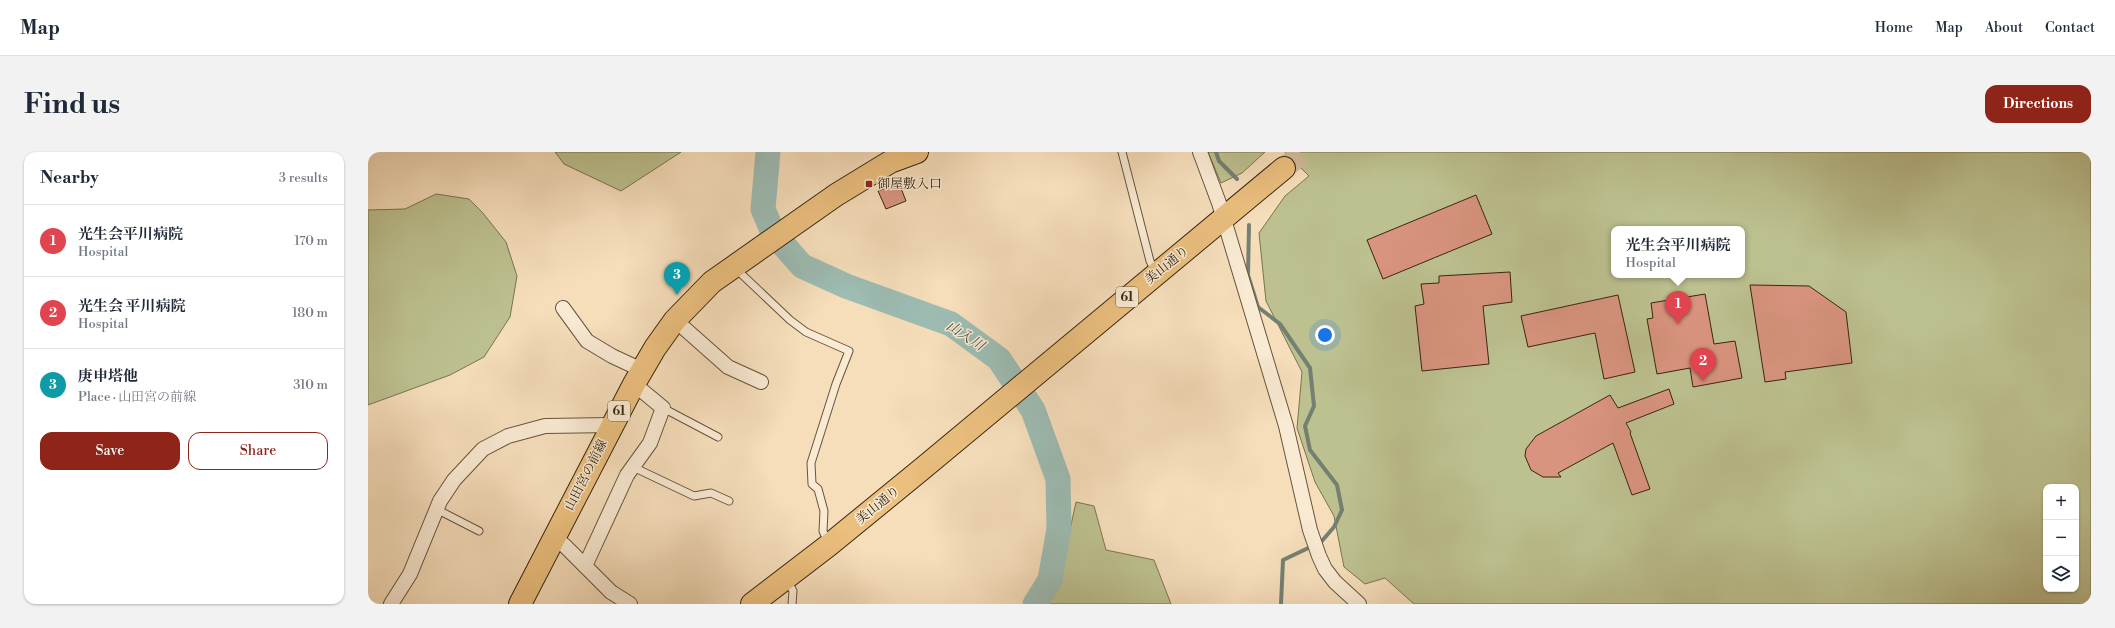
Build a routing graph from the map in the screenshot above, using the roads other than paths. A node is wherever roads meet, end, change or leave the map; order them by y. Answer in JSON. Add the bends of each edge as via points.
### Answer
{"nodes":[{"id":1,"x":917,"y":152,"type":"edge"},
{"id":2,"x":1122,"y":152,"type":"edge"},
{"id":3,"x":1200,"y":152,"type":"edge"},
{"id":4,"x":1284,"y":168,"type":"tunnel mouth"},
{"id":5,"x":1223,"y":218,"type":"junction"},
{"id":6,"x":734,"y":267,"type":"junction"},
{"id":7,"x":1156,"y":273,"type":"junction"},
{"id":8,"x":567,"y":313,"type":"dead end"},
{"id":9,"x":675,"y":320,"type":"junction"},
{"id":10,"x":638,"y":377,"type":"junction"},
{"id":11,"x":762,"y":382,"type":"dead end"},
{"id":12,"x":663,"y":408,"type":"junction"},
{"id":13,"x":612,"y":426,"type":"junction"},
{"id":14,"x":718,"y":438,"type":"dead end"},
{"id":15,"x":633,"y":467,"type":"junction"},
{"id":16,"x":729,"y":501,"type":"dead end"},
{"id":17,"x":436,"y":509,"type":"junction"},
{"id":18,"x":479,"y":531,"type":"dead end"},
{"id":19,"x":553,"y":538,"type":"junction"},
{"id":20,"x":829,"y":545,"type":"junction"},
{"id":21,"x":585,"y":566,"type":"junction"},
{"id":22,"x":786,"y":579,"type":"junction"},
{"id":23,"x":391,"y":604,"type":"edge"},
{"id":24,"x":520,"y":604,"type":"edge"},
{"id":25,"x":630,"y":604,"type":"edge"},
{"id":26,"x":752,"y":604,"type":"edge"},
{"id":27,"x":792,"y":604,"type":"edge"},
{"id":28,"x":1359,"y":604,"type":"edge"}],
"edges":[{"from":1,"to":6,"type":"main road","name":"山田宮の前線","number":"61","via":[[890,162]]},
{"from":2,"to":7,"type":"lane","via":[[1150,261]]},
{"from":3,"to":5,"type":"street"},
{"from":4,"to":5,"type":"main road","name":"美山通り","number":"61"},
{"from":5,"to":7,"type":"main road","name":"美山通り","number":"61"},
{"from":5,"to":28,"type":"street","via":[[1286,426],[1318,554],[1335,582]]},
{"from":6,"to":9,"type":"main road","name":"山田宮の前線","number":"61","via":[[712,282]]},
{"from":6,"to":20,"type":"lane","via":[[806,332],[849,352],[811,463],[812,484],[818,489],[824,511],[823,531]]},
{"from":7,"to":20,"type":"main road","name":"美山通り","number":"61"},
{"from":8,"to":10,"type":"street","via":[[587,341],[612,356]]},
{"from":9,"to":10,"type":"main road","name":"山田宮の前線","number":"61"},
{"from":9,"to":11,"type":"street","via":[[728,367]]},
{"from":10,"to":12,"type":"street"},
{"from":10,"to":13,"type":"main road","name":"山田宮の前線","number":"61"},
{"from":12,"to":14,"type":"lane"},
{"from":12,"to":15,"type":"street","via":[[650,443]]},
{"from":13,"to":17,"type":"street","via":[[545,426],[508,436],[489,445],[474,457],[454,480]]},
{"from":13,"to":19,"type":"main road","name":"山田宮の前線","number":"61"},
{"from":15,"to":16,"type":"lane","via":[[694,496],[711,493]]},
{"from":15,"to":21,"type":"street","via":[[611,507]]},
{"from":17,"to":18,"type":"lane"},
{"from":17,"to":23,"type":"street","via":[[410,574]]},
{"from":19,"to":21,"type":"street"},
{"from":19,"to":24,"type":"main road","name":"山田宮の前線","number":"61"},
{"from":20,"to":22,"type":"main road","name":"美山通り","number":"61"},
{"from":21,"to":25,"type":"street","via":[[611,592]]},
{"from":22,"to":26,"type":"main road","name":"美山通り","number":"61"},
{"from":22,"to":27,"type":"lane","via":[[793,590]]}]}
